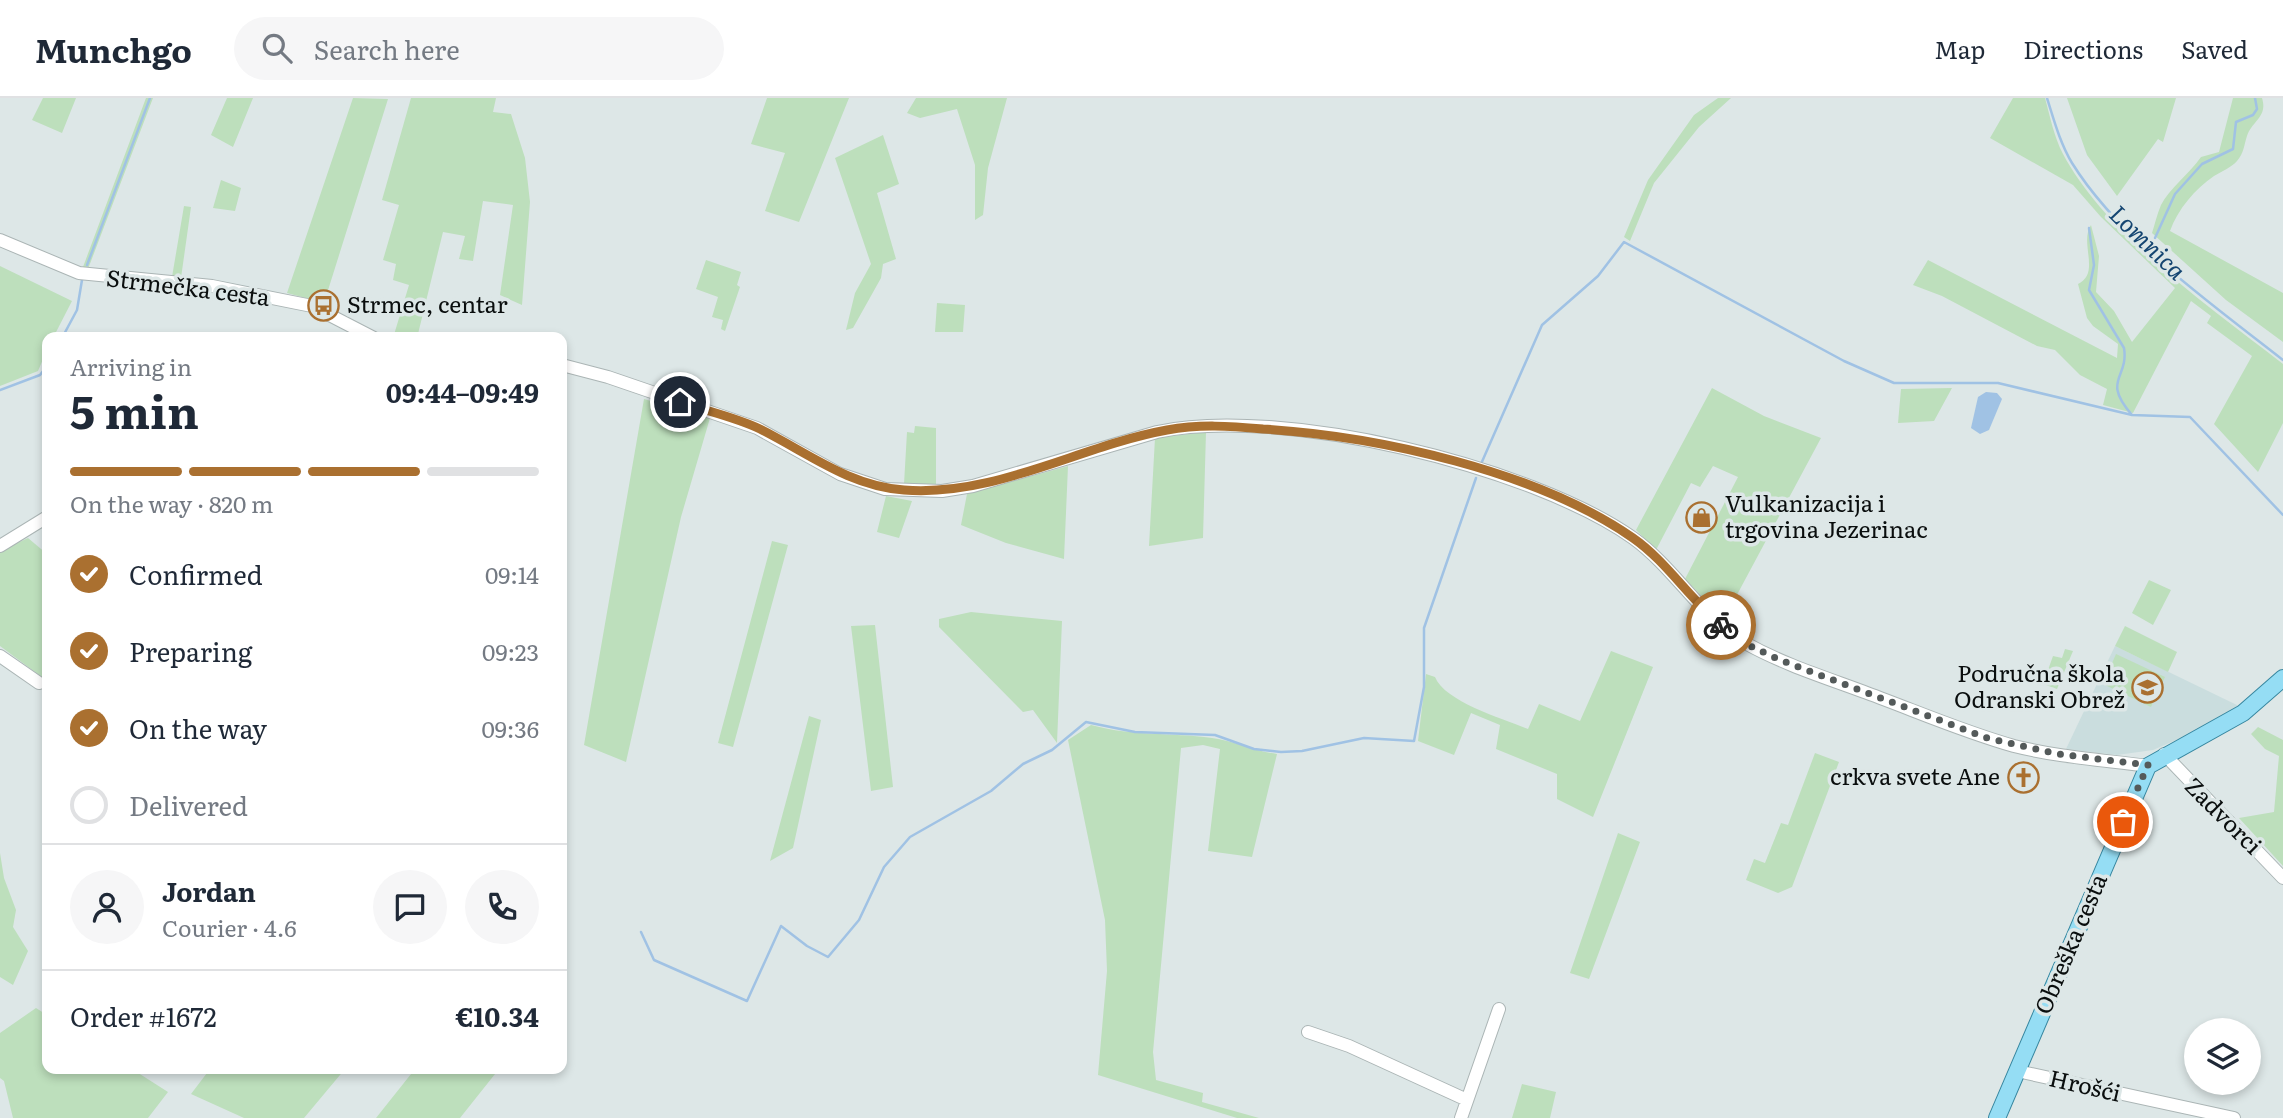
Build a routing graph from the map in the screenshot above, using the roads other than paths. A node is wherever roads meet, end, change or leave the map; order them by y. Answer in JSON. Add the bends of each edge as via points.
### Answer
{"nodes":[{"id":1,"x":0,"y":240,"type":"edge"},
{"id":2,"x":351,"y":332,"type":"edge"},
{"id":3,"x":567,"y":366,"type":"edge"},
{"id":4,"x":42,"y":520,"type":"edge"},
{"id":5,"x":0,"y":547,"type":"edge"},
{"id":6,"x":0,"y":656,"type":"edge"},
{"id":7,"x":2283,"y":678,"type":"edge"},
{"id":8,"x":39,"y":683,"type":"dead end"},
{"id":9,"x":2164,"y":754,"type":"junction"},
{"id":10,"x":2148,"y":765,"type":"junction"},
{"id":11,"x":2283,"y":878,"type":"edge"},
{"id":12,"x":1499,"y":1009,"type":"dead end"},
{"id":13,"x":1308,"y":1032,"type":"dead end"},
{"id":14,"x":2017,"y":1071,"type":"junction"},
{"id":15,"x":1467,"y":1100,"type":"junction"},
{"id":16,"x":1461,"y":1118,"type":"edge"},
{"id":17,"x":1997,"y":1118,"type":"edge"},
{"id":18,"x":2234,"y":1118,"type":"edge"}],
"edges":[{"from":1,"to":2,"type":"street","name":"Strmečka cesta","via":[[79,273],[261,294],[312,306]]},
{"from":3,"to":10,"type":"street","via":[[757,428],[840,474],[885,489],[973,486],[1157,432],[1190,427],[1332,435],[1412,450],[1533,488],[1620,530],[1647,548],[1723,627],[1780,660],[1987,738],[2058,754]]},
{"from":4,"to":5,"type":"street"},
{"from":6,"to":8,"type":"street"},
{"from":7,"to":9,"type":"main road","via":[[2243,713]]},
{"from":9,"to":10,"type":"main road"},
{"from":9,"to":11,"type":"street","name":"Zadvorci"},
{"from":10,"to":14,"type":"main road","name":"Obreška cesta"},
{"from":12,"to":15,"type":"street"},
{"from":13,"to":15,"type":"street"},
{"from":14,"to":17,"type":"main road","name":"Obreška cesta"},
{"from":14,"to":18,"type":"street","name":"Hrošći"},
{"from":15,"to":16,"type":"street"}]}
